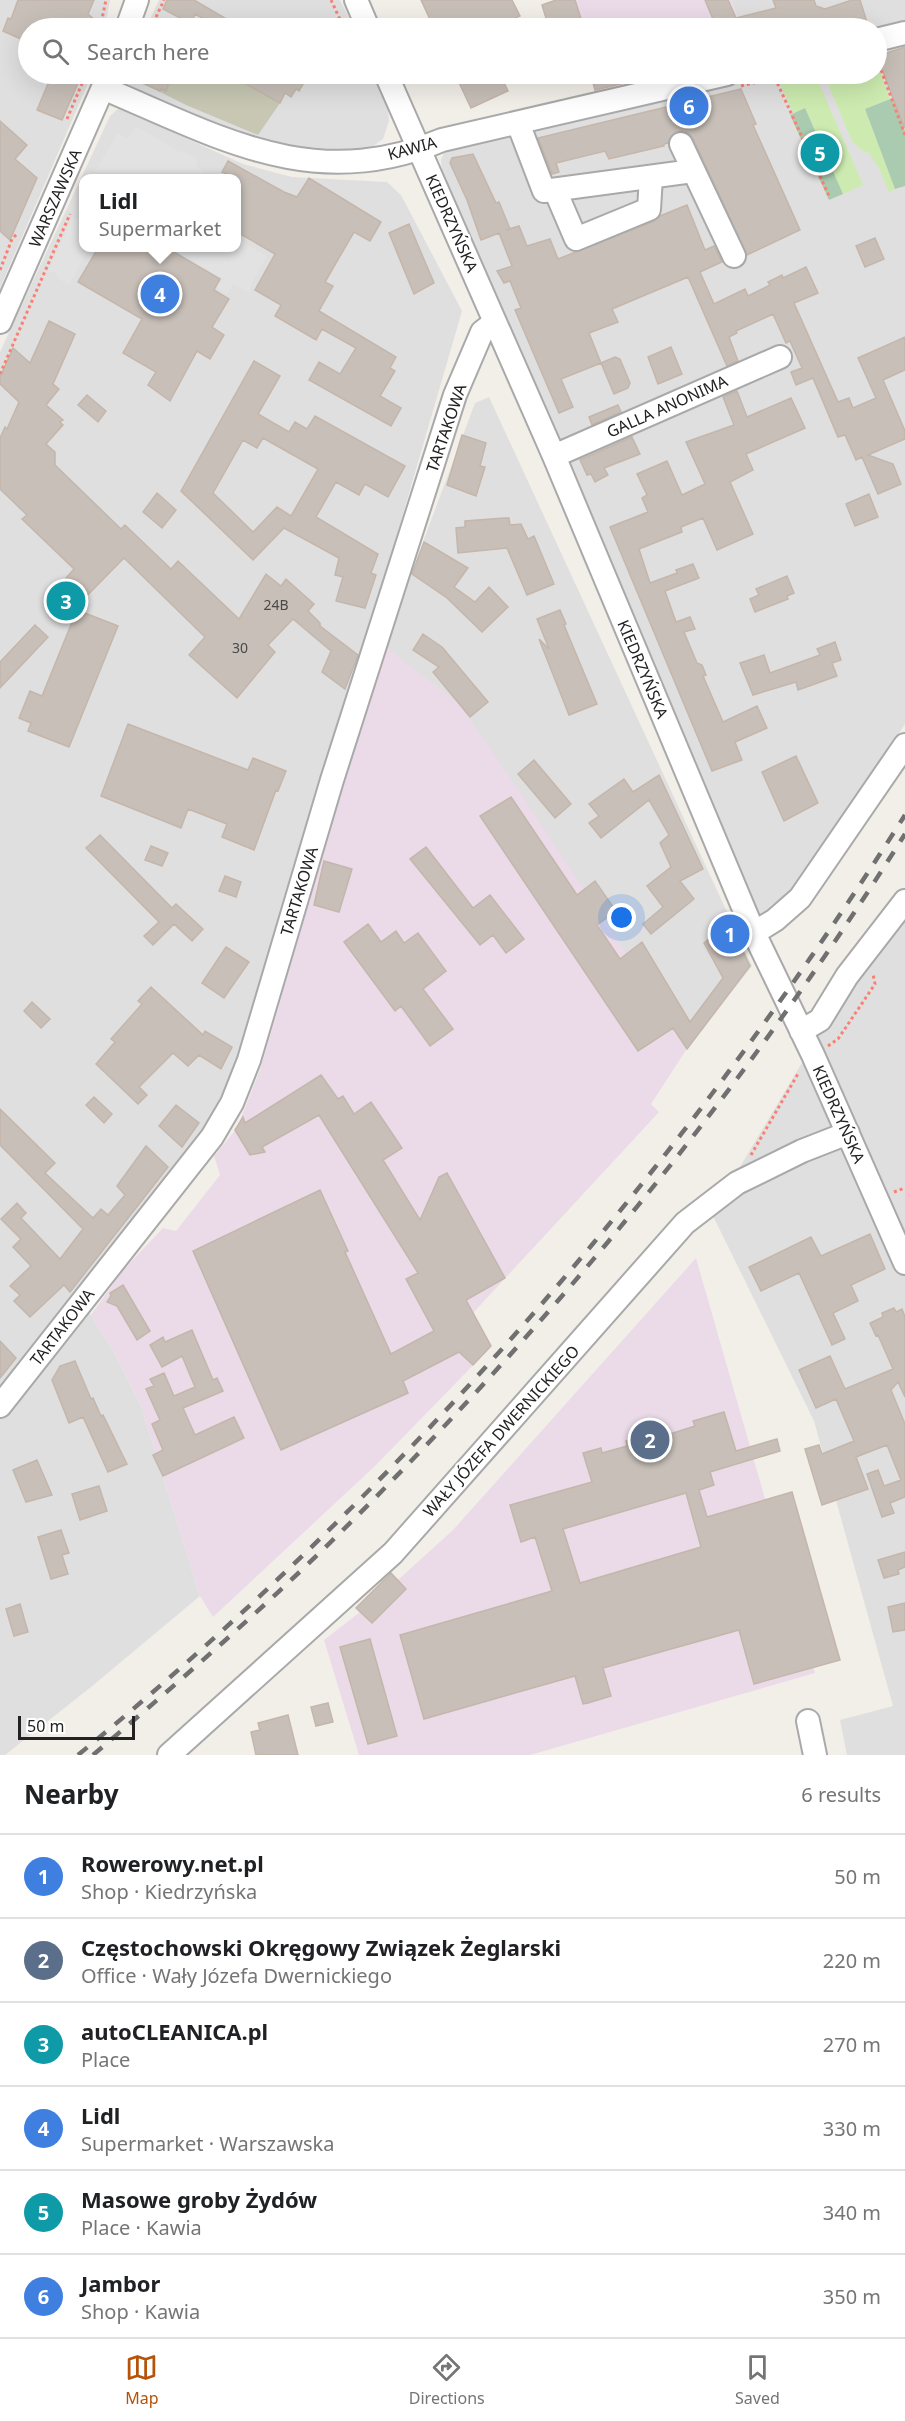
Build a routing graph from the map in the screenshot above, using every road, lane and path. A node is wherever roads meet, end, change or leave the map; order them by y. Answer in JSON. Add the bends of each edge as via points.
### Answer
{"nodes":[{"id":1,"x":106,"y":0,"type":"edge"},
{"id":2,"x":137,"y":0,"type":"edge"},
{"id":3,"x":164,"y":0,"type":"edge"},
{"id":4,"x":331,"y":0,"type":"edge"},
{"id":5,"x":356,"y":0,"type":"edge"},
{"id":6,"x":102,"y":18,"type":"edge"},
{"id":7,"x":131,"y":18,"type":"edge"},
{"id":8,"x":156,"y":18,"type":"edge"},
{"id":9,"x":339,"y":18,"type":"edge"},
{"id":10,"x":364,"y":18,"type":"edge"},
{"id":11,"x":905,"y":33,"type":"edge"},
{"id":12,"x":887,"y":37,"type":"edge"},
{"id":13,"x":105,"y":84,"type":"edge"},
{"id":14,"x":112,"y":84,"type":"edge"},
{"id":15,"x":390,"y":84,"type":"edge"},
{"id":16,"x":685,"y":84,"type":"edge"},
{"id":17,"x":778,"y":84,"type":"edge"},
{"id":18,"x":886,"y":84,"type":"edge"},
{"id":19,"x":518,"y":123,"type":"junction"},
{"id":20,"x":905,"y":135,"type":"edge"},
{"id":21,"x":681,"y":144,"type":"dead end"},
{"id":22,"x":418,"y":150,"type":"junction"},
{"id":23,"x":693,"y":171,"type":"junction"},
{"id":24,"x":651,"y":177,"type":"junction"},
{"id":25,"x":555,"y":190,"type":"junction"},
{"id":26,"x":830,"y":198,"type":"dead end"},
{"id":27,"x":19,"y":232,"type":"dead end"},
{"id":28,"x":58,"y":244,"type":"dead end"},
{"id":29,"x":734,"y":256,"type":"dead end"},
{"id":30,"x":0,"y":270,"type":"edge"},
{"id":31,"x":0,"y":322,"type":"edge"},
{"id":32,"x":495,"y":322,"type":"junction"},
{"id":33,"x":780,"y":357,"type":"dead end"},
{"id":34,"x":0,"y":374,"type":"edge"},
{"id":35,"x":554,"y":456,"type":"junction"},
{"id":36,"x":905,"y":744,"type":"edge"},
{"id":37,"x":905,"y":901,"type":"edge"},
{"id":38,"x":754,"y":933,"type":"junction"},
{"id":39,"x":860,"y":958,"type":"junction"},
{"id":40,"x":801,"y":1031,"type":"junction"},
{"id":41,"x":813,"y":1054,"type":"junction"},
{"id":42,"x":848,"y":1133,"type":"junction"},
{"id":43,"x":737,"y":1183,"type":"junction"},
{"id":44,"x":904,"y":1189,"type":"edge"},
{"id":45,"x":894,"y":1192,"type":"dead end"},
{"id":46,"x":905,"y":1263,"type":"edge"},
{"id":47,"x":0,"y":1406,"type":"edge"},
{"id":48,"x":808,"y":1721,"type":"dead end"},
{"id":49,"x":169,"y":1755,"type":"edge"},
{"id":50,"x":815,"y":1755,"type":"edge"}],
"edges":[{"from":1,"to":6,"type":"path"},
{"from":2,"to":7,"type":"street"},
{"from":3,"to":8,"type":"path"},
{"from":4,"to":9,"type":"path"},
{"from":5,"to":10,"type":"street"},
{"from":11,"to":12,"type":"street"},
{"from":13,"to":31,"type":"street","name":"WARSZAWSKA"},
{"from":14,"to":22,"type":"street","name":"KAWIA","via":[[230,143],[278,157],[357,161]]},
{"from":15,"to":22,"type":"street","name":"KIEDRZYŃSKA"},
{"from":16,"to":19,"type":"street","name":"KAWIA"},
{"from":17,"to":26,"type":"path"},
{"from":18,"to":20,"type":"path"},
{"from":19,"to":22,"type":"street","name":"KAWIA","via":[[442,140]]},
{"from":19,"to":25,"type":"street","via":[[544,191]]},
{"from":21,"to":23,"type":"street"},
{"from":22,"to":32,"type":"street","name":"KIEDRZYŃSKA"},
{"from":23,"to":24,"type":"street"},
{"from":23,"to":29,"type":"street"},
{"from":24,"to":25,"type":"street"},
{"from":24,"to":25,"type":"street","via":[[649,209],[576,239]]},
{"from":27,"to":30,"type":"path","via":[[12,239]]},
{"from":28,"to":34,"type":"path"},
{"from":32,"to":35,"type":"street","name":"KIEDRZYŃSKA"},
{"from":32,"to":47,"type":"street","name":"TARTAKOWA","via":[[482,332],[455,395],[329,791],[249,1060],[232,1103],[212,1137]]},
{"from":33,"to":35,"type":"street","name":"GALLA ANONIMA"},
{"from":35,"to":38,"type":"street","name":"KIEDRZYŃSKA"},
{"from":36,"to":38,"type":"street","via":[[800,898]]},
{"from":37,"to":39,"type":"street"},
{"from":38,"to":40,"type":"street","name":"KIEDRZYŃSKA"},
{"from":39,"to":40,"type":"street","via":[[820,1020]]},
{"from":39,"to":41,"type":"path","via":[[871,970],[875,984],[838,1039]]},
{"from":40,"to":41,"type":"street","name":"KIEDRZYŃSKA"},
{"from":41,"to":42,"type":"street","name":"KIEDRZYŃSKA"},
{"from":41,"to":43,"type":"path","via":[[768,1123]]},
{"from":42,"to":43,"type":"street","name":"WAŁY JÓZEFA DWERNICKIEGO"},
{"from":42,"to":46,"type":"street","name":"KIEDRZYŃSKA"},
{"from":43,"to":49,"type":"street","name":"WAŁY JÓZEFA DWERNICKIEGO","via":[[685,1223],[393,1553]]},
{"from":44,"to":45,"type":"path"},
{"from":48,"to":50,"type":"street"}]}
